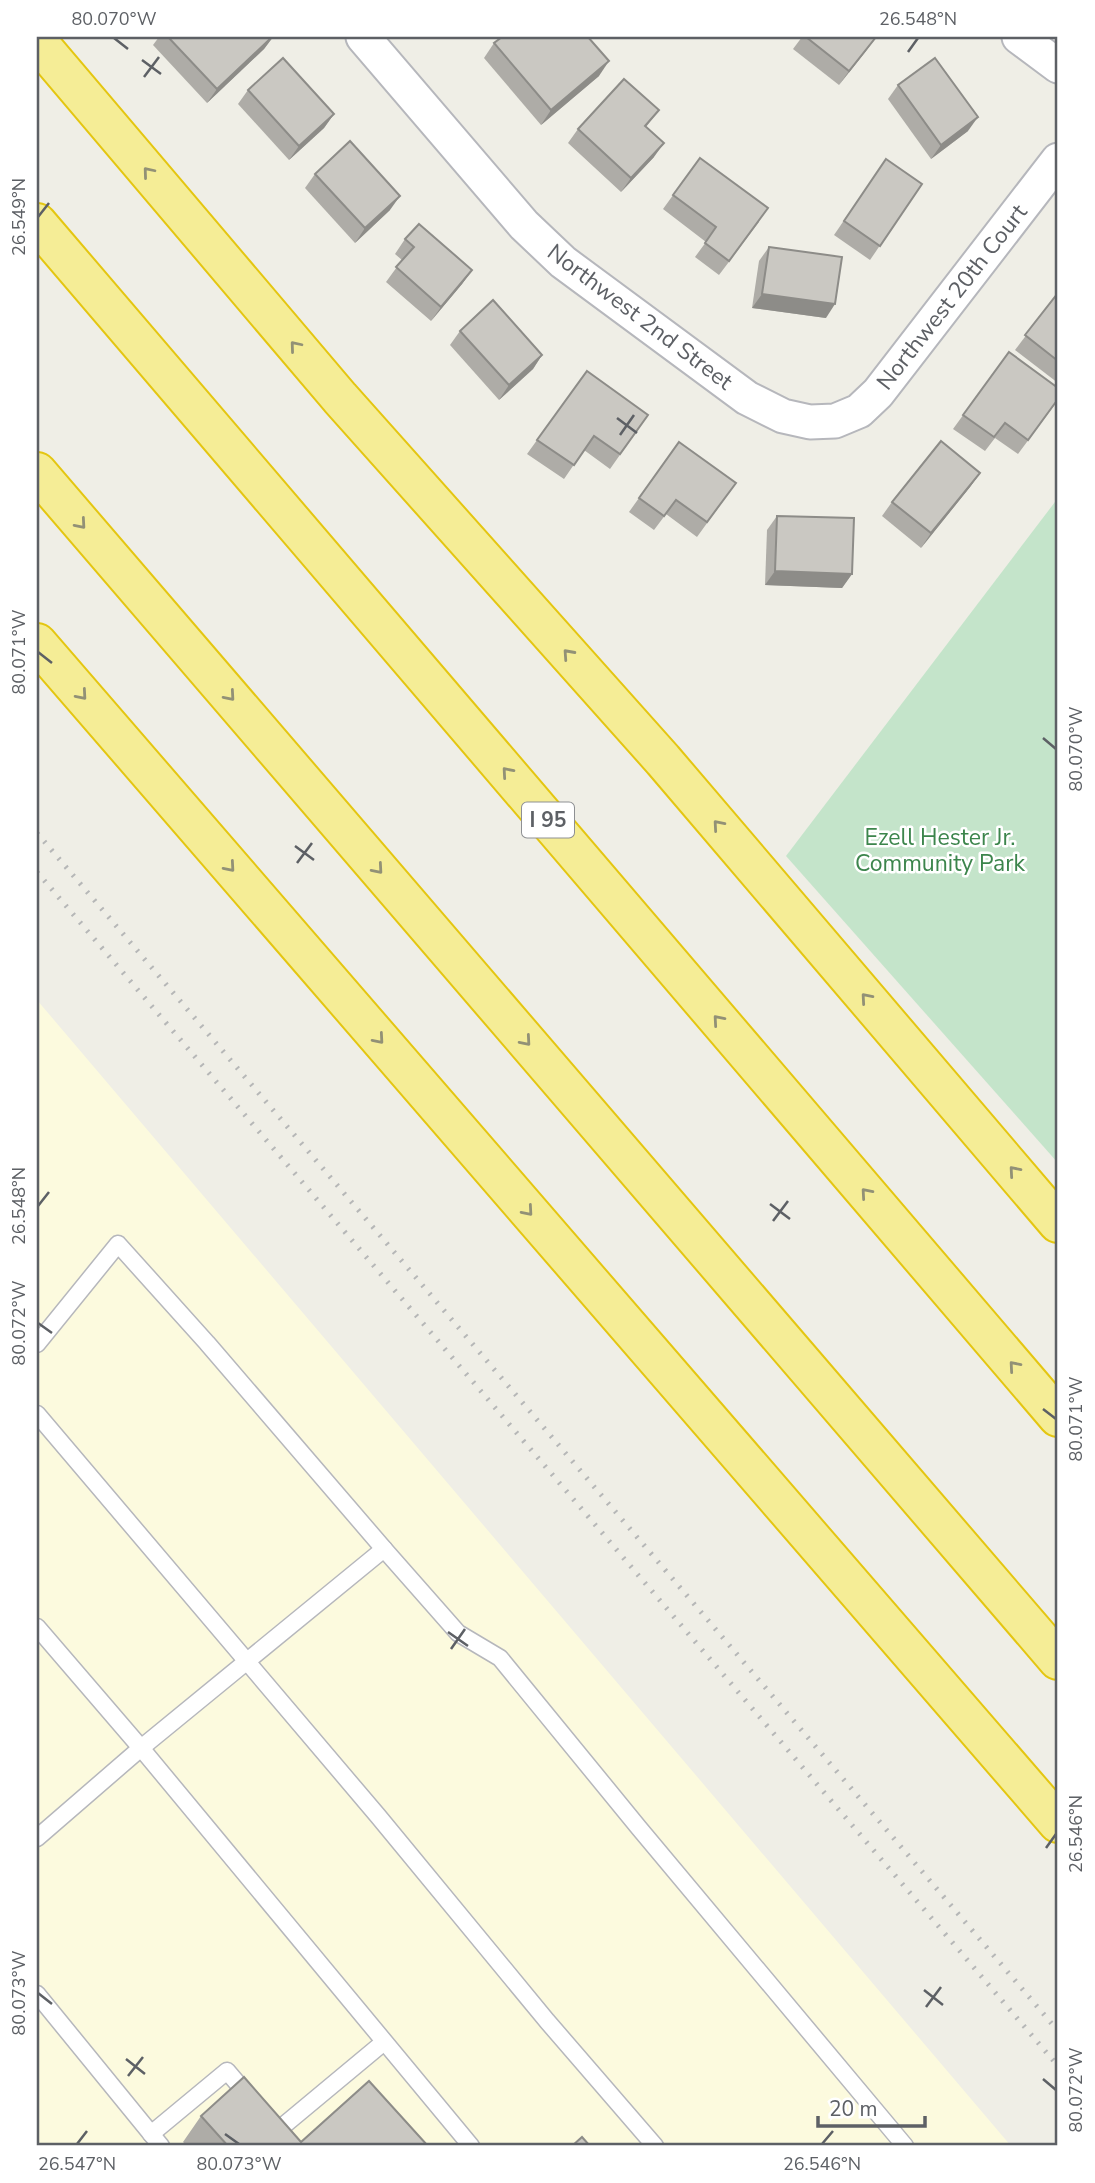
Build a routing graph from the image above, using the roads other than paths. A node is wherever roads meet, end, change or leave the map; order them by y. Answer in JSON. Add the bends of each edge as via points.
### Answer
{"nodes":[{"id":1,"x":363,"y":37,"type":"edge"},
{"id":2,"x":1018,"y":37,"type":"edge"},
{"id":3,"x":37,"y":41,"type":"edge"},
{"id":4,"x":1058,"y":66,"type":"edge"},
{"id":5,"x":1058,"y":160,"type":"edge"},
{"id":6,"x":37,"y":223,"type":"edge"},
{"id":7,"x":835,"y":421,"type":"joint"},
{"id":8,"x":37,"y":472,"type":"edge"},
{"id":9,"x":37,"y":643,"type":"edge"},
{"id":10,"x":1058,"y":1223,"type":"edge"},
{"id":11,"x":37,"y":1344,"type":"edge"},
{"id":12,"x":37,"y":1414,"type":"edge"},
{"id":13,"x":1058,"y":1418,"type":"edge"},
{"id":14,"x":384,"y":1549,"type":"junction"},
{"id":15,"x":37,"y":1627,"type":"edge"},
{"id":16,"x":1058,"y":1660,"type":"edge"},
{"id":17,"x":247,"y":1662,"type":"junction"},
{"id":18,"x":141,"y":1748,"type":"junction"},
{"id":19,"x":1058,"y":1823,"type":"edge"},
{"id":20,"x":37,"y":1838,"type":"edge"},
{"id":21,"x":37,"y":1994,"type":"edge"},
{"id":22,"x":384,"y":2042,"type":"junction"},
{"id":23,"x":156,"y":2140,"type":"edge"},
{"id":24,"x":471,"y":2146,"type":"edge"},
{"id":25,"x":654,"y":2146,"type":"edge"},
{"id":26,"x":905,"y":2146,"type":"edge"}],
"edges":[{"from":1,"to":7,"type":"street","name":"Northwest 2nd Street","via":[[524,225],[563,262],[747,398],[783,416]]},
{"from":2,"to":4,"type":"street"},
{"from":10,"to":3,"type":"highway","one_way":true,"via":[[663,760],[340,398]]},
{"from":5,"to":7,"type":"street","name":"Northwest 20th Court","via":[[878,393],[859,411]]},
{"from":13,"to":6,"type":"highway","number":"I 95","one_way":true},
{"from":8,"to":16,"type":"highway","one_way":true},
{"from":9,"to":19,"type":"highway","one_way":true},
{"from":11,"to":14,"type":"lane","via":[[118,1244]]},
{"from":12,"to":17,"type":"lane"},
{"from":14,"to":17,"type":"lane"},
{"from":14,"to":26,"type":"lane","via":[[458,1633],[500,1658]]},
{"from":15,"to":18,"type":"lane"},
{"from":17,"to":18,"type":"lane"},
{"from":17,"to":25,"type":"lane"},
{"from":18,"to":20,"type":"lane"},
{"from":18,"to":22,"type":"lane"},
{"from":21,"to":23,"type":"lane"},
{"from":22,"to":23,"type":"lane","via":[[277,2132],[227,2071]]},
{"from":22,"to":24,"type":"lane"}]}
